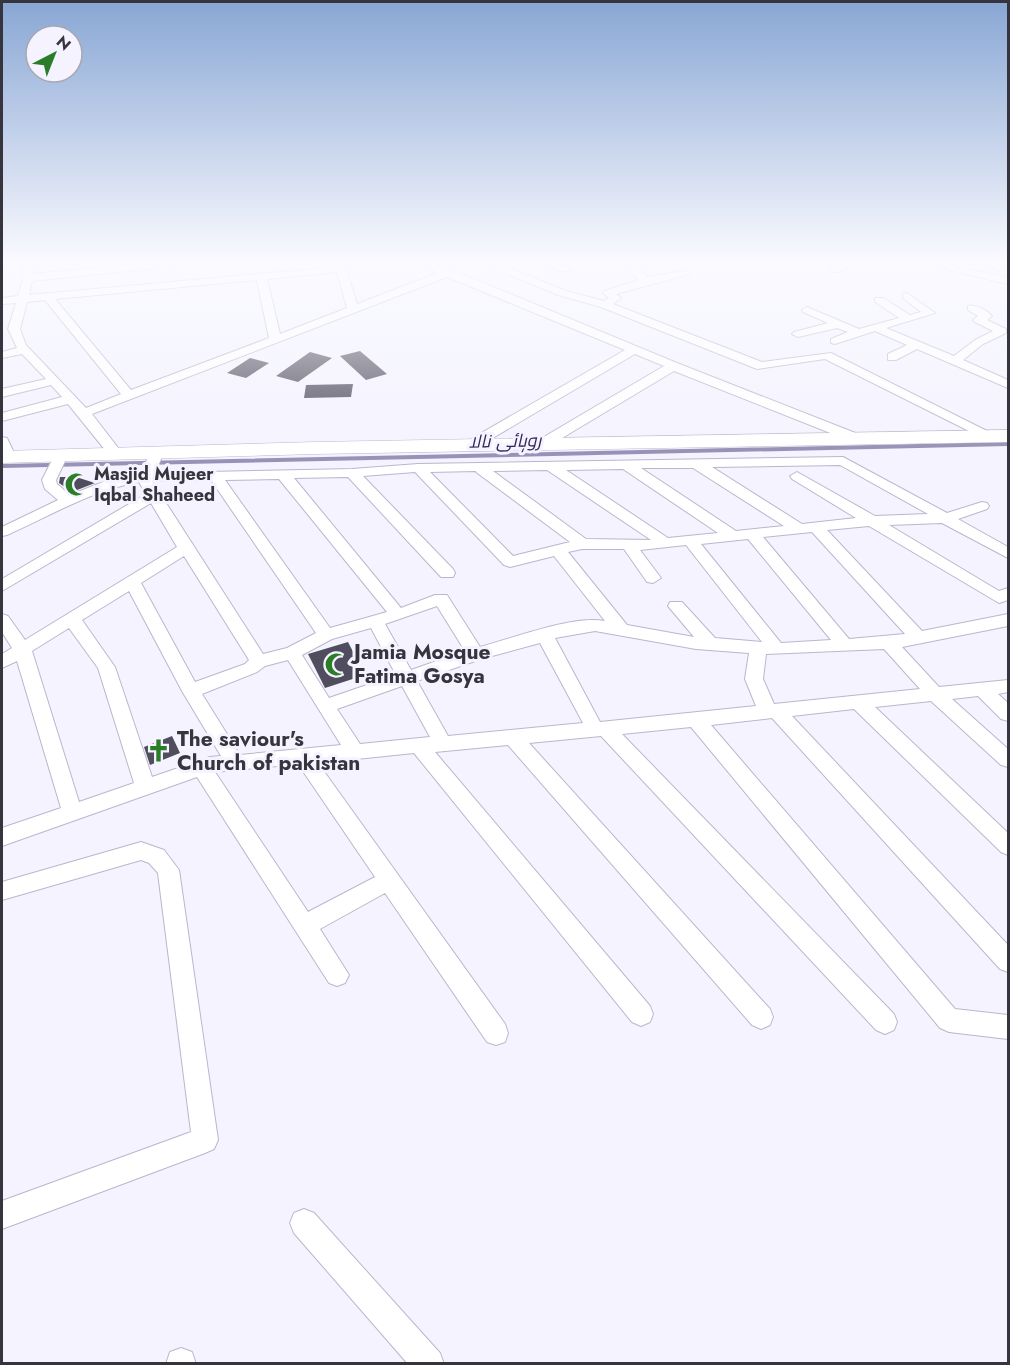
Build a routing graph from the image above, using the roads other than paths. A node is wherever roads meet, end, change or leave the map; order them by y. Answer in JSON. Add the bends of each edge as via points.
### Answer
{"nodes":[{"id":1,"x":16,"y":323,"type":"edge"},
{"id":2,"x":69,"y":323,"type":"edge"},
{"id":3,"x":271,"y":323,"type":"edge"},
{"id":4,"x":316,"y":323,"type":"edge"},
{"id":5,"x":568,"y":323,"type":"edge"},
{"id":6,"x":650,"y":323,"type":"edge"},
{"id":7,"x":835,"y":323,"type":"edge"},
{"id":8,"x":893,"y":323,"type":"edge"},
{"id":9,"x":985,"y":323,"type":"edge"},
{"id":10,"x":838,"y":324,"type":"junction"},
{"id":11,"x":875,"y":327,"type":"junction"},
{"id":12,"x":859,"y":333,"type":"junction"},
{"id":13,"x":798,"y":334,"type":"dead end"},
{"id":14,"x":275,"y":338,"type":"junction"},
{"id":15,"x":835,"y":341,"type":"dead end"},
{"id":16,"x":917,"y":345,"type":"junction"},
{"id":17,"x":25,"y":350,"type":"junction"},
{"id":18,"x":634,"y":350,"type":"junction"},
{"id":19,"x":2,"y":355,"type":"edge"},
{"id":20,"x":892,"y":357,"type":"dead end"},
{"id":21,"x":955,"y":361,"type":"junction"},
{"id":22,"x":673,"y":366,"type":"junction"},
{"id":23,"x":1008,"y":372,"type":"edge"},
{"id":24,"x":995,"y":379,"type":"junction"},
{"id":25,"x":54,"y":381,"type":"junction"},
{"id":26,"x":1008,"y":384,"type":"edge"},
{"id":27,"x":2,"y":393,"type":"edge"},
{"id":28,"x":129,"y":396,"type":"junction"},
{"id":29,"x":71,"y":399,"type":"junction"},
{"id":30,"x":84,"y":413,"type":"junction"},
{"id":31,"x":2,"y":417,"type":"edge"},
{"id":32,"x":1000,"y":437,"type":"edge"},
{"id":33,"x":858,"y":439,"type":"junction"},
{"id":34,"x":542,"y":444,"type":"junction"},
{"id":35,"x":469,"y":446,"type":"junction"},
{"id":36,"x":4,"y":452,"type":"edge"},
{"id":37,"x":115,"y":453,"type":"junction"},
{"id":38,"x":156,"y":453,"type":"junction"},
{"id":39,"x":60,"y":457,"type":"junction"},
{"id":40,"x":697,"y":464,"type":"junction"},
{"id":41,"x":628,"y":466,"type":"junction"},
{"id":42,"x":552,"y":467,"type":"junction"},
{"id":43,"x":418,"y":468,"type":"junction"},
{"id":44,"x":481,"y":469,"type":"junction"},
{"id":45,"x":352,"y":473,"type":"junction"},
{"id":46,"x":283,"y":474,"type":"junction"},
{"id":47,"x":146,"y":475,"type":"junction"},
{"id":48,"x":215,"y":475,"type":"junction"},
{"id":49,"x":797,"y":476,"type":"dead end"},
{"id":50,"x":155,"y":495,"type":"junction"},
{"id":51,"x":68,"y":501,"type":"junction"},
{"id":52,"x":982,"y":506,"type":"dead end"},
{"id":53,"x":945,"y":518,"type":"junction"},
{"id":54,"x":872,"y":521,"type":"junction"},
{"id":55,"x":816,"y":527,"type":"junction"},
{"id":56,"x":800,"y":529,"type":"junction"},
{"id":57,"x":2,"y":532,"type":"edge"},
{"id":58,"x":752,"y":534,"type":"junction"},
{"id":59,"x":734,"y":536,"type":"junction"},
{"id":60,"x":690,"y":541,"type":"junction"},
{"id":61,"x":666,"y":543,"type":"junction"},
{"id":62,"x":582,"y":544,"type":"junction"},
{"id":63,"x":629,"y":545,"type":"junction"},
{"id":64,"x":186,"y":548,"type":"junction"},
{"id":65,"x":558,"y":550,"type":"junction"},
{"id":66,"x":1008,"y":553,"type":"edge"},
{"id":67,"x":447,"y":573,"type":"dead end"},
{"id":68,"x":653,"y":578,"type":"dead end"},
{"id":69,"x":132,"y":581,"type":"junction"},
{"id":70,"x":2,"y":586,"type":"edge"},
{"id":71,"x":1005,"y":601,"type":"edge"},
{"id":72,"x":676,"y":606,"type":"dead end"},
{"id":73,"x":398,"y":615,"type":"junction"},
{"id":74,"x":72,"y":618,"type":"junction"},
{"id":75,"x":2,"y":620,"type":"edge"},
{"id":76,"x":1008,"y":620,"type":"edge"},
{"id":77,"x":375,"y":621,"type":"junction"},
{"id":78,"x":620,"y":628,"type":"junction"},
{"id":79,"x":326,"y":635,"type":"junction"},
{"id":80,"x":545,"y":635,"type":"junction"},
{"id":81,"x":918,"y":638,"type":"junction"},
{"id":82,"x":889,"y":643,"type":"junction"},
{"id":83,"x":710,"y":644,"type":"junction"},
{"id":84,"x":845,"y":645,"type":"junction"},
{"id":85,"x":758,"y":647,"type":"junction"},
{"id":86,"x":777,"y":649,"type":"junction"},
{"id":87,"x":23,"y":650,"type":"junction"},
{"id":88,"x":292,"y":653,"type":"junction"},
{"id":89,"x":477,"y":654,"type":"junction"},
{"id":90,"x":2,"y":662,"type":"edge"},
{"id":91,"x":259,"y":662,"type":"junction"},
{"id":92,"x":407,"y":678,"type":"junction"},
{"id":93,"x":1008,"y":686,"type":"edge"},
{"id":94,"x":982,"y":689,"type":"junction"},
{"id":95,"x":191,"y":690,"type":"junction"},
{"id":96,"x":935,"y":694,"type":"junction"},
{"id":97,"x":858,"y":702,"type":"junction"},
{"id":98,"x":326,"y":706,"type":"junction"},
{"id":99,"x":772,"y":712,"type":"junction"},
{"id":100,"x":1008,"y":714,"type":"edge"},
{"id":101,"x":696,"y":720,"type":"junction"},
{"id":102,"x":600,"y":729,"type":"junction"},
{"id":103,"x":513,"y":737,"type":"junction"},
{"id":104,"x":443,"y":744,"type":"junction"},
{"id":105,"x":418,"y":746,"type":"junction"},
{"id":106,"x":355,"y":752,"type":"junction"},
{"id":107,"x":303,"y":757,"type":"junction"},
{"id":108,"x":1008,"y":760,"type":"edge"},
{"id":109,"x":235,"y":763,"type":"junction"},
{"id":110,"x":202,"y":768,"type":"junction"},
{"id":111,"x":145,"y":787,"type":"junction"},
{"id":112,"x":72,"y":812,"type":"junction"},
{"id":113,"x":2,"y":837,"type":"edge"},
{"id":114,"x":1008,"y":846,"type":"edge"},
{"id":115,"x":389,"y":880,"type":"junction"},
{"id":116,"x":2,"y":891,"type":"edge"},
{"id":117,"x":305,"y":925,"type":"junction"},
{"id":118,"x":1008,"y":961,"type":"edge"},
{"id":119,"x":337,"y":975,"type":"dead end"},
{"id":120,"x":641,"y":1014,"type":"dead end"},
{"id":121,"x":760,"y":1017,"type":"dead end"},
{"id":122,"x":885,"y":1022,"type":"dead end"},
{"id":123,"x":1008,"y":1027,"type":"edge"},
{"id":124,"x":496,"y":1033,"type":"dead end"},
{"id":125,"x":2,"y":1215,"type":"edge"},
{"id":126,"x":304,"y":1223,"type":"dead end"},
{"id":127,"x":429,"y":1364,"type":"edge"}],
"edges":[{"from":1,"to":17,"type":"street","via":[[14,329]]},
{"from":2,"to":28,"type":"street"},
{"from":3,"to":14,"type":"street"},
{"from":4,"to":14,"type":"street"},
{"from":5,"to":18,"type":"street"},
{"from":6,"to":32,"type":"street","via":[[761,366],[827,354]]},
{"from":7,"to":10,"type":"street"},
{"from":8,"to":11,"type":"street"},
{"from":9,"to":21,"type":"street","via":[[1002,331]]},
{"from":10,"to":12,"type":"street"},
{"from":10,"to":13,"type":"street"},
{"from":11,"to":12,"type":"street"},
{"from":11,"to":16,"type":"street"},
{"from":12,"to":15,"type":"street"},
{"from":14,"to":28,"type":"street"},
{"from":16,"to":20,"type":"street"},
{"from":16,"to":21,"type":"street"},
{"from":17,"to":19,"type":"street"},
{"from":17,"to":25,"type":"street"},
{"from":18,"to":22,"type":"street"},
{"from":18,"to":35,"type":"street"},
{"from":21,"to":24,"type":"street"},
{"from":22,"to":33,"type":"street"},
{"from":22,"to":34,"type":"street"},
{"from":23,"to":24,"type":"street"},
{"from":24,"to":26,"type":"street"},
{"from":25,"to":27,"type":"street"},
{"from":25,"to":29,"type":"street"},
{"from":28,"to":30,"type":"street"},
{"from":29,"to":30,"type":"street"},
{"from":29,"to":31,"type":"street"},
{"from":30,"to":37,"type":"street"},
{"from":32,"to":33,"type":"street"},
{"from":33,"to":34,"type":"street"},
{"from":34,"to":35,"type":"street"},
{"from":35,"to":38,"type":"street"},
{"from":36,"to":39,"type":"street"},
{"from":37,"to":38,"type":"street"},
{"from":37,"to":39,"type":"street"},
{"from":38,"to":47,"type":"street"},
{"from":39,"to":51,"type":"street","via":[[51,473],[50,486]]},
{"from":40,"to":41,"type":"street"},
{"from":40,"to":53,"type":"street","via":[[843,461]]},
{"from":40,"to":56,"type":"street"},
{"from":41,"to":42,"type":"street"},
{"from":41,"to":59,"type":"street"},
{"from":42,"to":44,"type":"street"},
{"from":42,"to":61,"type":"street"},
{"from":43,"to":44,"type":"street"},
{"from":43,"to":45,"type":"street"},
{"from":43,"to":65,"type":"street","via":[[510,562]]},
{"from":44,"to":62,"type":"street"},
{"from":45,"to":46,"type":"street"},
{"from":45,"to":67,"type":"street"},
{"from":46,"to":48,"type":"street"},
{"from":46,"to":73,"type":"street"},
{"from":47,"to":48,"type":"street"},
{"from":47,"to":50,"type":"street","via":[[145,481]]},
{"from":47,"to":51,"type":"street","via":[[100,486]]},
{"from":48,"to":79,"type":"street"},
{"from":49,"to":54,"type":"street"},
{"from":50,"to":64,"type":"street"},
{"from":50,"to":70,"type":"street"},
{"from":51,"to":57,"type":"street"},
{"from":52,"to":53,"type":"street"},
{"from":53,"to":54,"type":"street"},
{"from":53,"to":66,"type":"street"},
{"from":54,"to":55,"type":"street"},
{"from":54,"to":71,"type":"street"},
{"from":55,"to":56,"type":"street"},
{"from":55,"to":81,"type":"street"},
{"from":56,"to":58,"type":"street"},
{"from":58,"to":59,"type":"street"},
{"from":58,"to":84,"type":"street"},
{"from":59,"to":60,"type":"street"},
{"from":60,"to":61,"type":"street"},
{"from":60,"to":86,"type":"street"},
{"from":61,"to":63,"type":"street"},
{"from":62,"to":63,"type":"street"},
{"from":62,"to":65,"type":"street"},
{"from":63,"to":68,"type":"street"},
{"from":64,"to":69,"type":"street"},
{"from":64,"to":91,"type":"street"},
{"from":65,"to":78,"type":"street"},
{"from":69,"to":74,"type":"street"},
{"from":69,"to":95,"type":"street"},
{"from":72,"to":83,"type":"street"},
{"from":73,"to":77,"type":"street"},
{"from":73,"to":89,"type":"street","via":[[441,599]]},
{"from":74,"to":87,"type":"street"},
{"from":74,"to":111,"type":"street","via":[[106,667]]},
{"from":75,"to":87,"type":"street"},
{"from":76,"to":81,"type":"street"},
{"from":77,"to":79,"type":"street"},
{"from":77,"to":92,"type":"street"},
{"from":78,"to":80,"type":"street","via":[[596,624]]},
{"from":78,"to":83,"type":"street"},
{"from":79,"to":88,"type":"street"},
{"from":80,"to":89,"type":"street"},
{"from":80,"to":102,"type":"street"},
{"from":81,"to":82,"type":"street"},
{"from":82,"to":84,"type":"street"},
{"from":82,"to":96,"type":"street"},
{"from":83,"to":85,"type":"street"},
{"from":84,"to":86,"type":"street"},
{"from":85,"to":86,"type":"street"},
{"from":85,"to":99,"type":"street","via":[[754,679]]},
{"from":87,"to":90,"type":"street"},
{"from":87,"to":112,"type":"street"},
{"from":88,"to":91,"type":"street"},
{"from":88,"to":98,"type":"street"},
{"from":89,"to":92,"type":"street"},
{"from":91,"to":95,"type":"street"},
{"from":92,"to":98,"type":"street"},
{"from":92,"to":104,"type":"street"},
{"from":93,"to":94,"type":"street"},
{"from":94,"to":96,"type":"street"},
{"from":94,"to":100,"type":"street"},
{"from":95,"to":109,"type":"street"},
{"from":96,"to":97,"type":"street"},
{"from":96,"to":108,"type":"street"},
{"from":97,"to":99,"type":"street"},
{"from":97,"to":114,"type":"street"},
{"from":98,"to":106,"type":"street"},
{"from":99,"to":101,"type":"street"},
{"from":99,"to":118,"type":"street"},
{"from":101,"to":102,"type":"street"},
{"from":101,"to":123,"type":"street","via":[[949,1020]]},
{"from":102,"to":103,"type":"street"},
{"from":102,"to":122,"type":"street"},
{"from":103,"to":104,"type":"street"},
{"from":103,"to":121,"type":"street"},
{"from":104,"to":105,"type":"street"},
{"from":105,"to":106,"type":"street"},
{"from":105,"to":120,"type":"street"},
{"from":106,"to":107,"type":"street"},
{"from":107,"to":109,"type":"street"},
{"from":107,"to":115,"type":"street"},
{"from":109,"to":110,"type":"street"},
{"from":110,"to":111,"type":"street"},
{"from":110,"to":117,"type":"street"},
{"from":111,"to":112,"type":"street"},
{"from":112,"to":113,"type":"street"},
{"from":115,"to":117,"type":"street"},
{"from":115,"to":124,"type":"street"},
{"from":116,"to":125,"type":"street","via":[[141,852],[156,856],[168,870],[205,1140]]},
{"from":117,"to":119,"type":"street"},
{"from":126,"to":127,"type":"street"}]}
